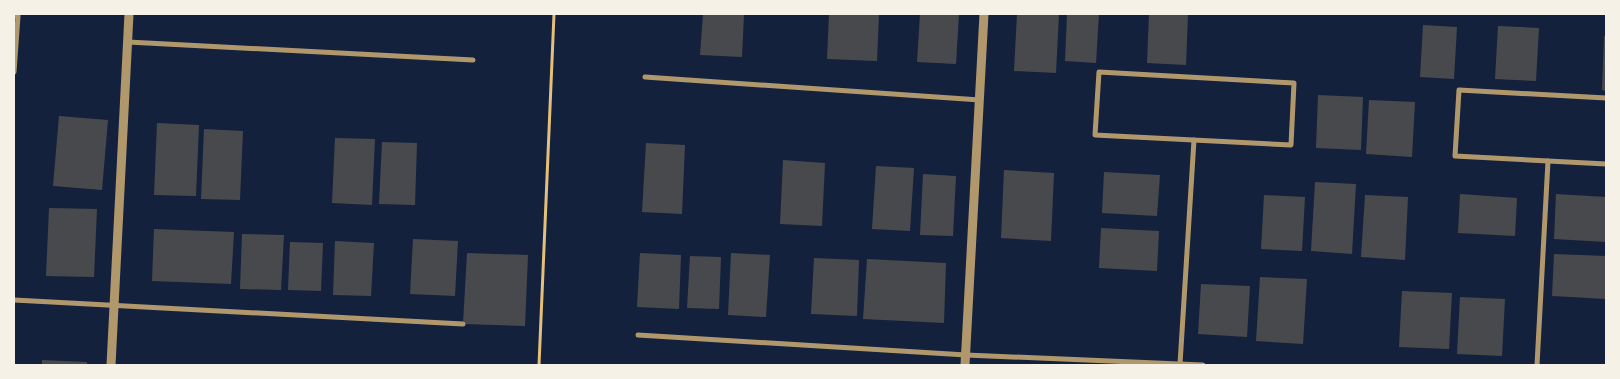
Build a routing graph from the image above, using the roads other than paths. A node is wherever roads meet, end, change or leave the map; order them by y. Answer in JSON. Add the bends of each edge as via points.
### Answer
{"nodes":[{"id":1,"x":130,"y":14,"type":"edge"},
{"id":2,"x":984,"y":14,"type":"edge"},
{"id":3,"x":14,"y":16,"type":"edge"},
{"id":4,"x":128,"y":42,"type":"junction"},
{"id":5,"x":473,"y":60,"type":"dead end"},
{"id":6,"x":14,"y":72,"type":"edge"},
{"id":7,"x":645,"y":77,"type":"dead end"},
{"id":8,"x":1606,"y":98,"type":"edge"},
{"id":9,"x":980,"y":100,"type":"junction"},
{"id":10,"x":1194,"y":140,"type":"junction"},
{"id":11,"x":1548,"y":161,"type":"junction"},
{"id":12,"x":1606,"y":164,"type":"edge"},
{"id":13,"x":14,"y":300,"type":"edge"},
{"id":14,"x":114,"y":305,"type":"junction"},
{"id":15,"x":463,"y":324,"type":"dead end"},
{"id":16,"x":638,"y":335,"type":"dead end"},
{"id":17,"x":966,"y":355,"type":"junction"},
{"id":18,"x":1121,"y":363,"type":"edge"},
{"id":19,"x":1180,"y":364,"type":"edge"},
{"id":20,"x":111,"y":365,"type":"edge"},
{"id":21,"x":965,"y":365,"type":"edge"},
{"id":22,"x":1203,"y":365,"type":"edge"},
{"id":23,"x":1537,"y":365,"type":"edge"}],
"edges":[{"from":1,"to":4,"type":"street"},
{"from":2,"to":9,"type":"street"},
{"from":3,"to":6,"type":"street","via":[[18,16]]},
{"from":4,"to":5,"type":"street"},
{"from":4,"to":14,"type":"street"},
{"from":7,"to":9,"type":"street"},
{"from":8,"to":11,"type":"street","via":[[1458,90],[1455,156]]},
{"from":9,"to":17,"type":"street"},
{"from":10,"to":10,"type":"street","via":[[1095,135],[1098,72],[1294,83],[1291,145]]},
{"from":10,"to":19,"type":"street"},
{"from":11,"to":12,"type":"street"},
{"from":11,"to":23,"type":"street"},
{"from":13,"to":14,"type":"street"},
{"from":14,"to":15,"type":"street"},
{"from":14,"to":20,"type":"street"},
{"from":16,"to":17,"type":"street"},
{"from":17,"to":18,"type":"street"},
{"from":17,"to":21,"type":"street"},
{"from":18,"to":19,"type":"street"},
{"from":19,"to":22,"type":"street"}]}
